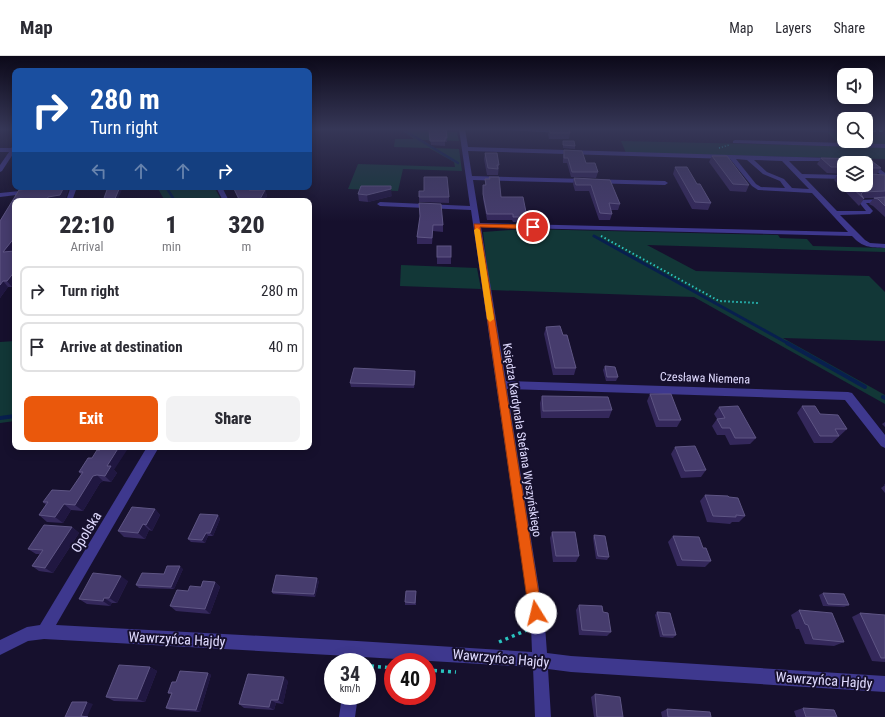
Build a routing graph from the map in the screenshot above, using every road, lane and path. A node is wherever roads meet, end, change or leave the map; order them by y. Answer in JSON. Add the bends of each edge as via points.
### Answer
{"nodes":[{"id":1,"x":6,"y":160,"type":"edge"},
{"id":2,"x":466,"y":160,"type":"edge"},
{"id":3,"x":734,"y":160,"type":"edge"},
{"id":4,"x":750,"y":160,"type":"edge"},
{"id":5,"x":785,"y":160,"type":"edge"},
{"id":6,"x":828,"y":160,"type":"edge"},
{"id":7,"x":836,"y":160,"type":"edge"},
{"id":8,"x":873,"y":166,"type":"edge"},
{"id":9,"x":0,"y":170,"type":"edge"},
{"id":10,"x":800,"y":176,"type":"junction"},
{"id":11,"x":837,"y":177,"type":"edge"},
{"id":12,"x":873,"y":177,"type":"edge"},
{"id":13,"x":885,"y":177,"type":"edge"},
{"id":14,"x":469,"y":178,"type":"junction"},
{"id":15,"x":665,"y":183,"type":"dead end"},
{"id":16,"x":34,"y":190,"type":"edge"},
{"id":17,"x":792,"y":191,"type":"junction"},
{"id":18,"x":814,"y":191,"type":"junction"},
{"id":19,"x":0,"y":195,"type":"edge"},
{"id":20,"x":885,"y":201,"type":"edge"},
{"id":21,"x":380,"y":204,"type":"dead end"},
{"id":22,"x":474,"y":208,"type":"junction"},
{"id":23,"x":835,"y":213,"type":"junction"},
{"id":24,"x":476,"y":225,"type":"junction"},
{"id":25,"x":590,"y":228,"type":"junction"},
{"id":26,"x":855,"y":234,"type":"junction"},
{"id":27,"x":885,"y":246,"type":"edge"},
{"id":28,"x":758,"y":303,"type":"dead end"},
{"id":29,"x":500,"y":385,"type":"junction"},
{"id":30,"x":885,"y":443,"type":"edge"},
{"id":31,"x":151,"y":450,"type":"edge"},
{"id":32,"x":44,"y":632,"type":"junction"},
{"id":33,"x":0,"y":648,"type":"edge"},
{"id":34,"x":329,"y":653,"type":"edge"},
{"id":35,"x":376,"y":656,"type":"edge"},
{"id":36,"x":540,"y":660,"type":"junction"},
{"id":37,"x":436,"y":671,"type":"edge"},
{"id":38,"x":456,"y":672,"type":"dead end"},
{"id":39,"x":885,"y":684,"type":"edge"},
{"id":40,"x":349,"y":705,"type":"edge"},
{"id":41,"x":347,"y":717,"type":"edge"},
{"id":42,"x":543,"y":717,"type":"edge"}],
"edges":[{"from":1,"to":9,"type":"street"},
{"from":2,"to":14,"type":"street","name":"Księdza Kardynała Stefana Wyszyńskiego"},
{"from":3,"to":17,"type":"street","via":[[757,188]]},
{"from":4,"to":17,"type":"street","via":[[765,173],[782,180]]},
{"from":5,"to":10,"type":"street"},
{"from":6,"to":7,"type":"street"},
{"from":8,"to":13,"type":"street"},
{"from":10,"to":11,"type":"street"},
{"from":10,"to":18,"type":"street"},
{"from":12,"to":13,"type":"street"},
{"from":14,"to":15,"type":"street"},
{"from":14,"to":22,"type":"street","name":"Księdza Kardynała Stefana Wyszyńskiego"},
{"from":16,"to":19,"type":"street"},
{"from":17,"to":18,"type":"street"},
{"from":18,"to":23,"type":"street"},
{"from":20,"to":23,"type":"street","via":[[861,201],[870,211],[868,213]]},
{"from":21,"to":22,"type":"street"},
{"from":22,"to":24,"type":"street","name":"Księdza Kardynała Stefana Wyszyńskiego"},
{"from":23,"to":26,"type":"street"},
{"from":24,"to":25,"type":"street"},
{"from":24,"to":29,"type":"street","name":"Księdza Kardynała Stefana Wyszyńskiego"},
{"from":25,"to":26,"type":"street"},
{"from":25,"to":28,"type":"path","via":[[606,240],[719,301]]},
{"from":26,"to":27,"type":"street","via":[[866,244]]},
{"from":29,"to":30,"type":"street","name":"Czesława Niemena","via":[[848,396]]},
{"from":29,"to":36,"type":"street","name":"Księdza Kardynała Stefana Wyszyńskiego","via":[[538,626]]},
{"from":31,"to":32,"type":"street","name":"Opolska"},
{"from":32,"to":33,"type":"street","name":"Wawrzyńca Hajdy","via":[[27,634]]},
{"from":32,"to":34,"type":"street","name":"Wawrzyńca Hajdy"},
{"from":35,"to":36,"type":"street","name":"Wawrzyńca Hajdy"},
{"from":36,"to":39,"type":"street","name":"Wawrzyńca Hajdy"},
{"from":36,"to":42,"type":"street","name":"Księdza Kardynała Stefana Wyszyńskiego"},
{"from":37,"to":38,"type":"path"},
{"from":40,"to":41,"type":"street"}]}
